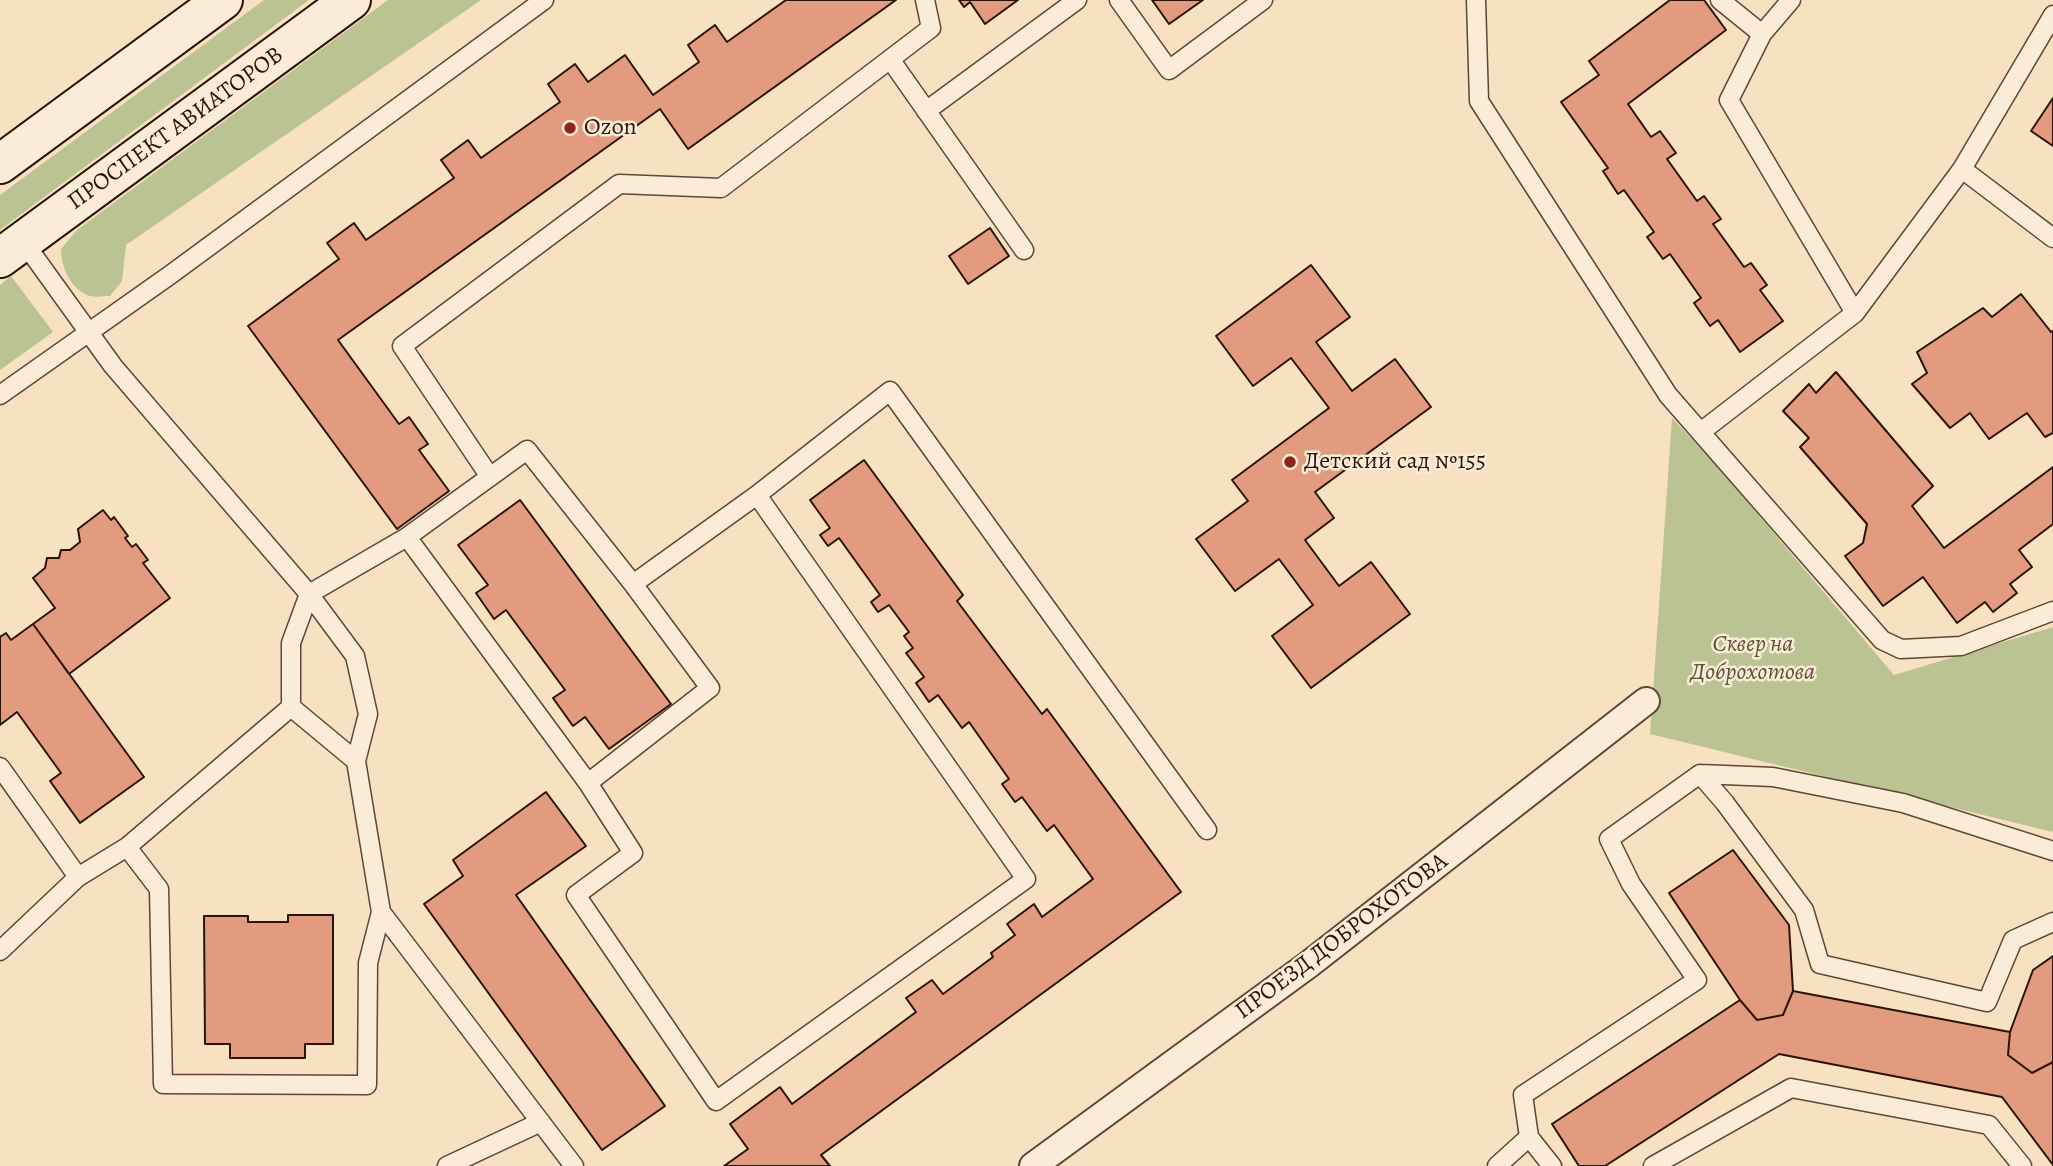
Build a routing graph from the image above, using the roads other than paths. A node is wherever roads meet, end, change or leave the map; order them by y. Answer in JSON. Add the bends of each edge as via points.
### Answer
{"nodes":[{"id":1,"x":223,"y":0,"type":"edge"},
{"id":2,"x":351,"y":0,"type":"edge"},
{"id":3,"x":544,"y":0,"type":"edge"},
{"id":4,"x":925,"y":0,"type":"edge"},
{"id":5,"x":1077,"y":0,"type":"edge"},
{"id":6,"x":1119,"y":0,"type":"edge"},
{"id":7,"x":1264,"y":0,"type":"edge"},
{"id":8,"x":1476,"y":0,"type":"edge"},
{"id":9,"x":1720,"y":0,"type":"edge"},
{"id":10,"x":1735,"y":0,"type":"edge"},
{"id":11,"x":1791,"y":0,"type":"edge"},
{"id":12,"x":2053,"y":15,"type":"edge"},
{"id":13,"x":1762,"y":34,"type":"junction"},
{"id":14,"x":890,"y":59,"type":"junction"},
{"id":15,"x":926,"y":111,"type":"junction"},
{"id":16,"x":0,"y":164,"type":"edge"},
{"id":17,"x":1962,"y":169,"type":"junction"},
{"id":18,"x":2053,"y":238,"type":"edge"},
{"id":19,"x":12,"y":249,"type":"edge"},
{"id":20,"x":1024,"y":250,"type":"dead end"},
{"id":21,"x":1855,"y":313,"type":"junction"},
{"id":22,"x":88,"y":333,"type":"junction"},
{"id":23,"x":0,"y":395,"type":"edge"},
{"id":24,"x":1702,"y":431,"type":"junction"},
{"id":25,"x":490,"y":477,"type":"junction"},
{"id":26,"x":757,"y":495,"type":"junction"},
{"id":27,"x":407,"y":537,"type":"junction"},
{"id":28,"x":633,"y":584,"type":"junction"},
{"id":29,"x":309,"y":594,"type":"junction"},
{"id":30,"x":2053,"y":611,"type":"edge"},
{"id":31,"x":1646,"y":701,"type":"dead end"},
{"id":32,"x":290,"y":707,"type":"junction"},
{"id":33,"x":356,"y":761,"type":"junction"},
{"id":34,"x":0,"y":767,"type":"edge"},
{"id":35,"x":1700,"y":774,"type":"junction"},
{"id":36,"x":588,"y":783,"type":"junction"},
{"id":37,"x":1208,"y":830,"type":"dead end"},
{"id":38,"x":127,"y":846,"type":"junction"},
{"id":39,"x":2053,"y":851,"type":"edge"},
{"id":40,"x":78,"y":877,"type":"junction"},
{"id":41,"x":381,"y":912,"type":"junction"},
{"id":42,"x":2053,"y":922,"type":"edge"},
{"id":43,"x":0,"y":951,"type":"edge"},
{"id":44,"x":541,"y":1122,"type":"junction"},
{"id":45,"x":1529,"y":1138,"type":"junction"},
{"id":46,"x":447,"y":1166,"type":"edge"},
{"id":47,"x":574,"y":1166,"type":"edge"},
{"id":48,"x":1033,"y":1166,"type":"edge"},
{"id":49,"x":1497,"y":1166,"type":"edge"},
{"id":50,"x":1552,"y":1166,"type":"edge"},
{"id":51,"x":1653,"y":1166,"type":"edge"},
{"id":52,"x":2022,"y":1166,"type":"edge"}],
"edges":[{"from":1,"to":16,"type":"main road"},
{"from":2,"to":19,"type":"main road","name":"ПРОСПЕКТ АВИАТОРОВ"},
{"from":3,"to":22,"type":"lane"},
{"from":4,"to":14,"type":"lane","via":[[931,28]]},
{"from":5,"to":15,"type":"lane"},
{"from":6,"to":7,"type":"lane","via":[[1169,70]]},
{"from":8,"to":24,"type":"lane","via":[[1479,101],[1668,395]]},
{"from":9,"to":13,"type":"lane"},
{"from":10,"to":13,"type":"lane"},
{"from":11,"to":13,"type":"lane"},
{"from":12,"to":17,"type":"lane"},
{"from":13,"to":21,"type":"lane","via":[[1728,100]]},
{"from":14,"to":15,"type":"lane"},
{"from":14,"to":25,"type":"lane","via":[[722,188],[619,184],[402,346]]},
{"from":15,"to":20,"type":"lane"},
{"from":17,"to":18,"type":"lane"},
{"from":17,"to":21,"type":"lane"},
{"from":19,"to":22,"type":"lane"},
{"from":21,"to":24,"type":"lane"},
{"from":22,"to":23,"type":"lane"},
{"from":22,"to":29,"type":"lane"},
{"from":24,"to":30,"type":"lane","via":[[1881,640],[1901,649],[1961,646]]},
{"from":25,"to":27,"type":"lane"},
{"from":25,"to":28,"type":"lane","via":[[527,450]]},
{"from":26,"to":28,"type":"lane"},
{"from":26,"to":36,"type":"lane","via":[[1026,879],[716,1101],[576,895],[633,853]]},
{"from":26,"to":37,"type":"lane","via":[[890,391]]},
{"from":27,"to":29,"type":"lane"},
{"from":27,"to":36,"type":"lane"},
{"from":28,"to":36,"type":"lane","via":[[710,688]]},
{"from":29,"to":32,"type":"lane","via":[[290,643]]},
{"from":29,"to":33,"type":"lane","via":[[355,656],[368,714]]},
{"from":31,"to":48,"type":"street","name":"ПРОЕЗД ДОБРОХОТОВА","via":[[1308,965]]},
{"from":32,"to":33,"type":"lane"},
{"from":32,"to":38,"type":"lane"},
{"from":33,"to":41,"type":"lane"},
{"from":34,"to":40,"type":"lane"},
{"from":35,"to":39,"type":"lane","via":[[1773,777],[1903,803]]},
{"from":35,"to":42,"type":"lane","via":[[1804,910],[1820,964],[1987,1002],[2013,940]]},
{"from":35,"to":45,"type":"lane","via":[[1609,839],[1631,884],[1697,980],[1523,1095]]},
{"from":38,"to":40,"type":"lane"},
{"from":38,"to":41,"type":"lane","via":[[159,889],[163,1084],[367,1085],[368,963]]},
{"from":40,"to":43,"type":"lane"},
{"from":41,"to":44,"type":"lane"},
{"from":44,"to":46,"type":"lane"},
{"from":44,"to":47,"type":"lane"},
{"from":45,"to":49,"type":"lane"},
{"from":45,"to":50,"type":"lane"},
{"from":51,"to":52,"type":"lane","via":[[1791,1088],[1989,1125]]}]}
